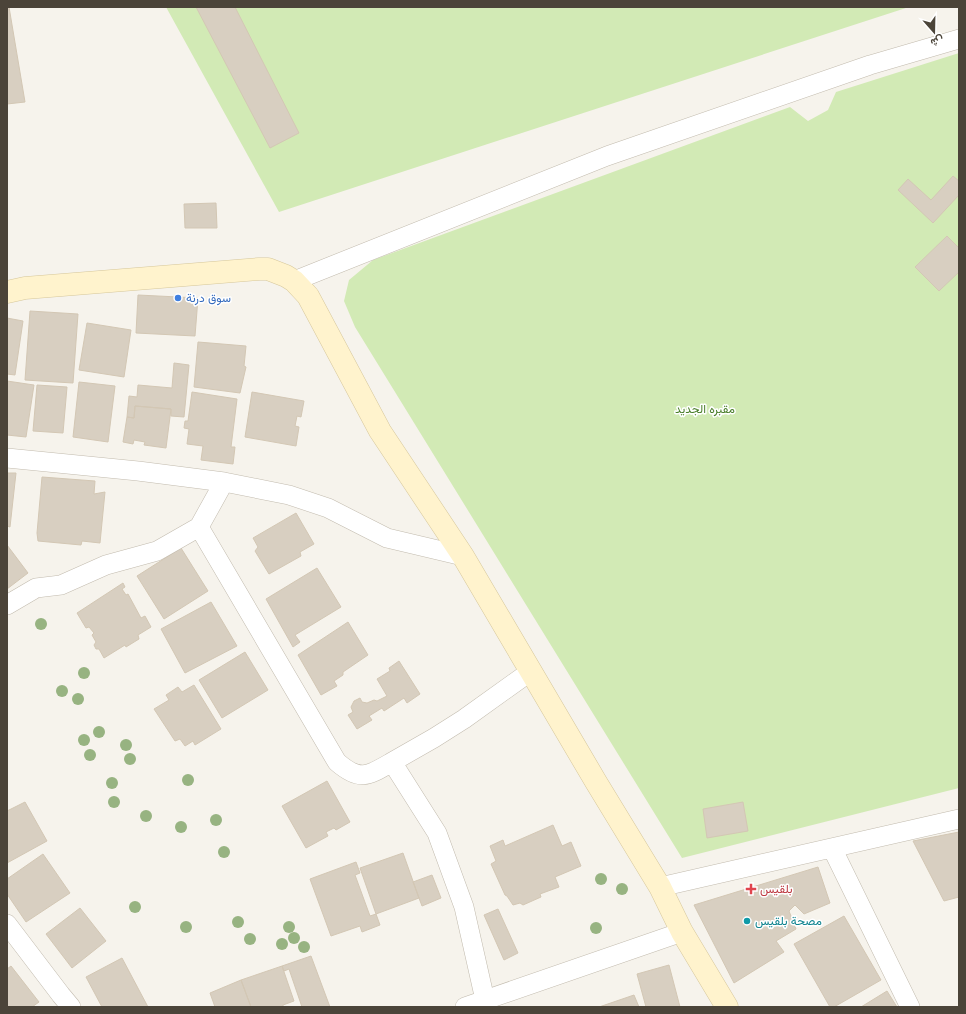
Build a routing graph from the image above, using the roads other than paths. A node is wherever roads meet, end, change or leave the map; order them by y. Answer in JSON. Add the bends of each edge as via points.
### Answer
{"nodes":[{"id":1,"x":959,"y":39,"type":"edge"},
{"id":2,"x":294,"y":281,"type":"junction"},
{"id":3,"x":13,"y":289,"type":"edge"},
{"id":4,"x":7,"y":458,"type":"edge"},
{"id":5,"x":224,"y":482,"type":"junction"},
{"id":6,"x":199,"y":527,"type":"junction"},
{"id":7,"x":463,"y":556,"type":"junction"},
{"id":8,"x":7,"y":605,"type":"edge"},
{"id":9,"x":531,"y":671,"type":"junction"},
{"id":10,"x":392,"y":762,"type":"junction"},
{"id":11,"x":959,"y":819,"type":"edge"},
{"id":12,"x":832,"y":848,"type":"junction"},
{"id":13,"x":660,"y":886,"type":"junction"},
{"id":14,"x":7,"y":924,"type":"edge"},
{"id":15,"x":682,"y":932,"type":"junction"},
{"id":16,"x":485,"y":1000,"type":"junction"},
{"id":17,"x":71,"y":1007,"type":"edge"},
{"id":18,"x":465,"y":1007,"type":"edge"},
{"id":19,"x":727,"y":1007,"type":"edge"},
{"id":20,"x":910,"y":1007,"type":"edge"}],
"edges":[{"from":1,"to":2,"type":"street","via":[[870,65],[607,156]]},
{"from":2,"to":3,"type":"main road","via":[[277,272],[259,269]]},
{"from":2,"to":7,"type":"main road","via":[[308,296],[380,431]]},
{"from":4,"to":5,"type":"street"},
{"from":5,"to":6,"type":"street"},
{"from":5,"to":7,"type":"street","via":[[289,495],[328,508],[387,538]]},
{"from":6,"to":8,"type":"street","via":[[157,551],[106,565],[60,585],[36,588]]},
{"from":6,"to":10,"type":"street","via":[[337,762],[348,772],[361,776],[373,773]]},
{"from":7,"to":9,"type":"main road"},
{"from":9,"to":10,"type":"street","via":[[464,719]]},
{"from":9,"to":13,"type":"main road"},
{"from":10,"to":16,"type":"street","via":[[437,833],[464,907]]},
{"from":11,"to":12,"type":"street"},
{"from":12,"to":13,"type":"street"},
{"from":12,"to":20,"type":"street"},
{"from":13,"to":15,"type":"main road"},
{"from":14,"to":17,"type":"street"},
{"from":15,"to":16,"type":"street"},
{"from":15,"to":19,"type":"main road"},
{"from":16,"to":18,"type":"street"}]}
